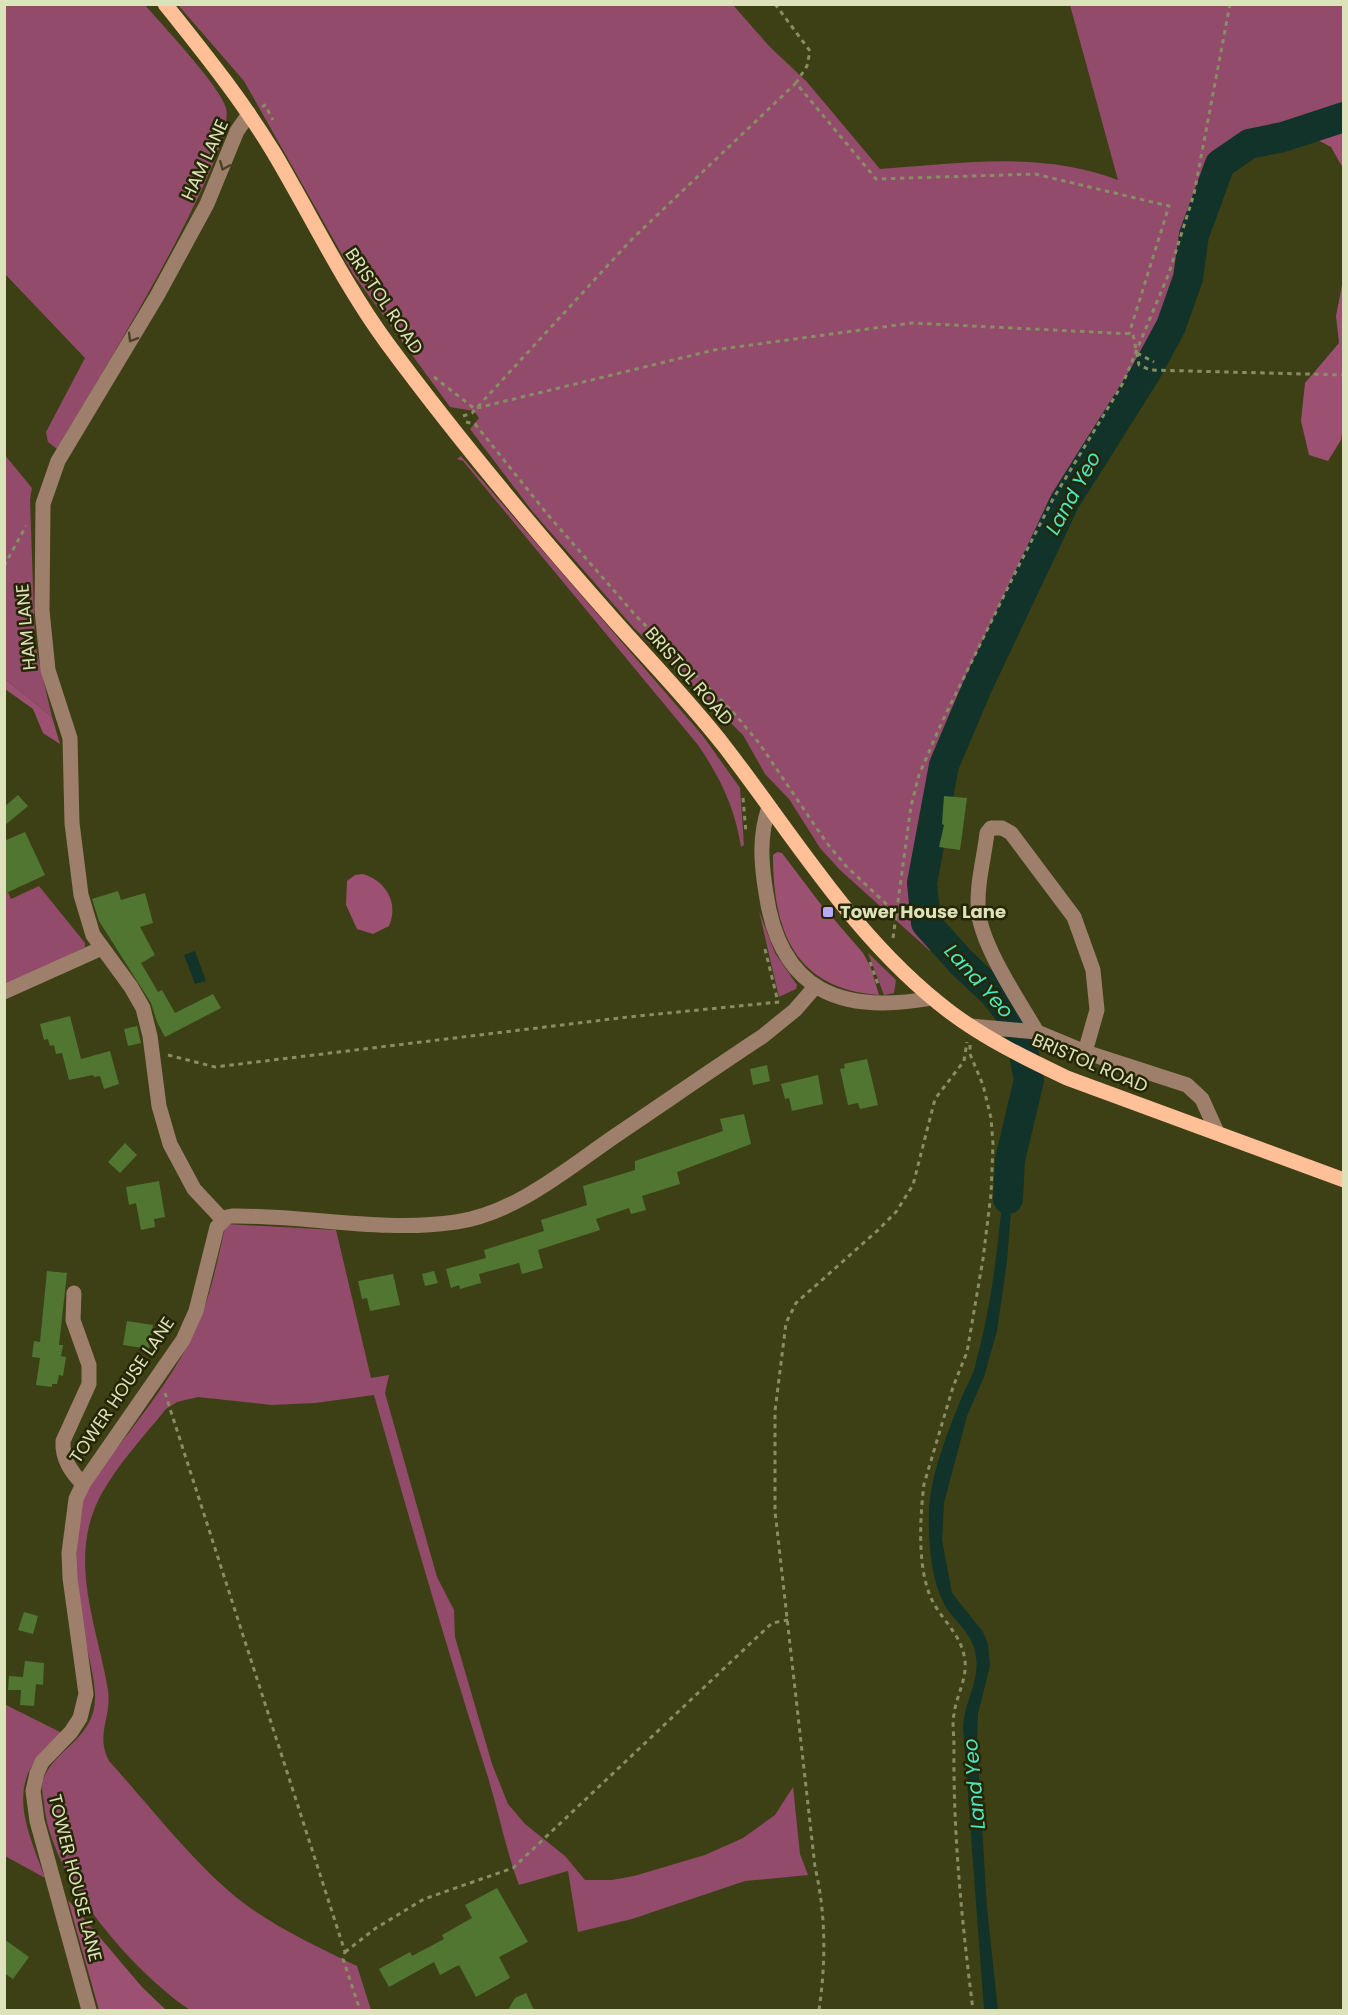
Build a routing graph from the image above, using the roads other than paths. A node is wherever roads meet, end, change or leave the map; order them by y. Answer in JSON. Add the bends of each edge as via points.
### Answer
{"nodes":[{"id":1,"x":165,"y":4,"type":"edge"},
{"id":2,"x":249,"y":114,"type":"junction"},
{"id":3,"x":769,"y":807,"type":"junction"},
{"id":4,"x":102,"y":948,"type":"junction"},
{"id":5,"x":815,"y":987,"type":"junction"},
{"id":6,"x":4,"y":992,"type":"edge"},
{"id":7,"x":932,"y":998,"type":"junction"},
{"id":8,"x":976,"y":1030,"type":"junction"},
{"id":9,"x":1032,"y":1031,"type":"junction"},
{"id":10,"x":1085,"y":1052,"type":"junction"},
{"id":11,"x":1217,"y":1132,"type":"junction"},
{"id":12,"x":1344,"y":1180,"type":"edge"},
{"id":13,"x":224,"y":1220,"type":"junction"},
{"id":14,"x":74,"y":1293,"type":"dead end"},
{"id":15,"x":83,"y":1484,"type":"junction"},
{"id":16,"x":89,"y":2010,"type":"edge"}],
"edges":[{"from":1,"to":2,"type":"main road","name":"BRISTOL ROAD","via":[[224,76]]},
{"from":2,"to":3,"type":"main road","name":"BRISTOL ROAD","via":[[348,288],[387,343],[551,547],[723,746]]},
{"from":2,"to":4,"type":"street","name":"HAM LANE","one_way":true,"via":[[237,131],[207,204],[157,296],[58,460],[47,488],[41,589],[46,657],[70,738],[70,800],[78,882],[88,923]]},
{"from":3,"to":5,"type":"street","via":[[761,834],[771,922],[788,960]]},
{"from":3,"to":7,"type":"main road","name":"BRISTOL ROAD","via":[[864,932]]},
{"from":4,"to":6,"type":"street"},
{"from":4,"to":13,"type":"street","name":"HAM LANE","via":[[143,1008],[159,1106],[170,1144],[195,1189]]},
{"from":5,"to":7,"type":"street","via":[[847,1000],[884,1004]]},
{"from":5,"to":13,"type":"street","via":[[795,1010],[762,1036],[546,1183],[494,1211],[459,1222],[401,1226],[242,1216]]},
{"from":7,"to":8,"type":"main road","name":"BRISTOL ROAD"},
{"from":8,"to":9,"type":"street"},
{"from":8,"to":11,"type":"main road","name":"BRISTOL ROAD","via":[[1067,1078]]},
{"from":9,"to":10,"type":"street"},
{"from":9,"to":10,"type":"street","via":[[979,916],[987,833],[991,828],[1011,833],[1074,917],[1093,969],[1097,1010]]},
{"from":10,"to":11,"type":"street","via":[[1187,1085],[1203,1098]]},
{"from":11,"to":12,"type":"main road","name":"BRISTOL ROAD"},
{"from":13,"to":15,"type":"street","name":"TOWER HOUSE LANE","via":[[217,1227],[196,1311],[183,1340]]},
{"from":14,"to":15,"type":"street","via":[[73,1320],[88,1365],[89,1384],[62,1451],[72,1473]]},
{"from":15,"to":16,"type":"street","name":"TOWER HOUSE LANE","via":[[72,1518],[69,1553],[87,1694],[71,1732],[42,1762],[33,1791],[37,1821]]}]}
